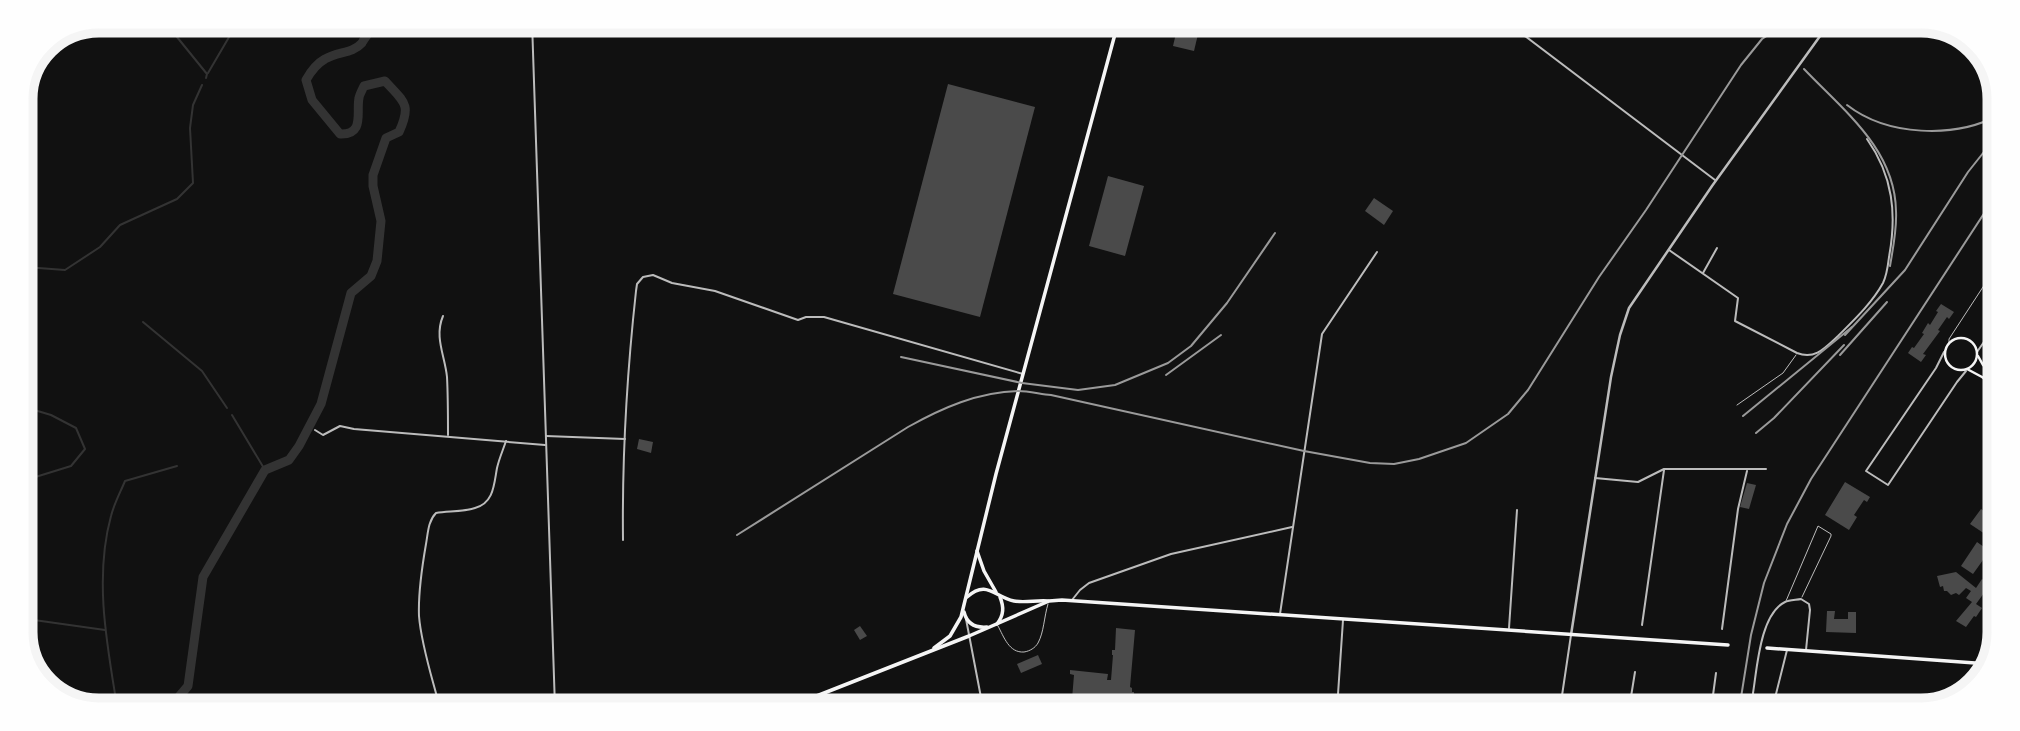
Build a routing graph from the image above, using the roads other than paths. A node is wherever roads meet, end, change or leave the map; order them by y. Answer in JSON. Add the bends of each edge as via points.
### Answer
{"nodes":[{"id":1,"x":532,"y":33,"type":"edge"},
{"id":2,"x":1115,"y":33,"type":"edge"},
{"id":3,"x":1521,"y":33,"type":"edge"},
{"id":4,"x":1822,"y":33,"type":"edge"},
{"id":5,"x":1867,"y":139,"type":"dead end"},
{"id":6,"x":1716,"y":181,"type":"junction"},
{"id":7,"x":1717,"y":248,"type":"dead end"},
{"id":8,"x":1669,"y":250,"type":"junction"},
{"id":9,"x":1377,"y":252,"type":"dead end"},
{"id":10,"x":1702,"y":274,"type":"junction"},
{"id":11,"x":1987,"y":281,"type":"edge"},
{"id":12,"x":443,"y":316,"type":"dead end"},
{"id":13,"x":1987,"y":338,"type":"edge"},
{"id":14,"x":1949,"y":343,"type":"junction"},
{"id":15,"x":1944,"y":352,"type":"junction"},
{"id":16,"x":1797,"y":353,"type":"junction"},
{"id":17,"x":1977,"y":354,"type":"junction"},
{"id":18,"x":1987,"y":368,"type":"edge"},
{"id":19,"x":1967,"y":369,"type":"junction"},
{"id":20,"x":1024,"y":374,"type":"junction"},
{"id":21,"x":1987,"y":381,"type":"edge"},
{"id":22,"x":1737,"y":405,"type":"dead end"},
{"id":23,"x":314,"y":430,"type":"dead end"},
{"id":24,"x":448,"y":436,"type":"junction"},
{"id":25,"x":545,"y":436,"type":"junction"},
{"id":26,"x":625,"y":439,"type":"junction"},
{"id":27,"x":506,"y":441,"type":"junction"},
{"id":28,"x":546,"y":445,"type":"junction"},
{"id":29,"x":1664,"y":469,"type":"junction"},
{"id":30,"x":1748,"y":469,"type":"junction"},
{"id":31,"x":1766,"y":469,"type":"dead end"},
{"id":32,"x":1595,"y":478,"type":"junction"},
{"id":33,"x":1517,"y":510,"type":"dead end"},
{"id":34,"x":1293,"y":526,"type":"junction"},
{"id":35,"x":623,"y":540,"type":"dead end"},
{"id":36,"x":977,"y":550,"type":"junction"},
{"id":37,"x":998,"y":595,"type":"junction"},
{"id":38,"x":965,"y":598,"type":"junction"},
{"id":39,"x":1801,"y":599,"type":"junction"},
{"id":40,"x":1072,"y":600,"type":"junction"},
{"id":41,"x":1049,"y":601,"type":"junction"},
{"id":42,"x":1786,"y":602,"type":"junction"},
{"id":43,"x":964,"y":608,"type":"junction"},
{"id":44,"x":965,"y":615,"type":"junction"},
{"id":45,"x":1280,"y":615,"type":"junction"},
{"id":46,"x":1343,"y":620,"type":"junction"},
{"id":47,"x":997,"y":624,"type":"junction"},
{"id":48,"x":1642,"y":625,"type":"dead end"},
{"id":49,"x":989,"y":627,"type":"junction"},
{"id":50,"x":1722,"y":629,"type":"dead end"},
{"id":51,"x":1508,"y":631,"type":"junction"},
{"id":52,"x":1571,"y":635,"type":"junction"},
{"id":53,"x":969,"y":636,"type":"junction"},
{"id":54,"x":1728,"y":646,"type":"dead end"},
{"id":55,"x":1767,"y":648,"type":"dead end"},
{"id":56,"x":1787,"y":649,"type":"junction"},
{"id":57,"x":1806,"y":650,"type":"junction"},
{"id":58,"x":929,"y":652,"type":"junction"},
{"id":59,"x":1979,"y":662,"type":"edge"},
{"id":60,"x":1974,"y":663,"type":"junction"},
{"id":61,"x":1979,"y":663,"type":"edge"},
{"id":62,"x":1635,"y":672,"type":"dead end"},
{"id":63,"x":1716,"y":673,"type":"dead end"},
{"id":64,"x":438,"y":698,"type":"edge"},
{"id":65,"x":555,"y":698,"type":"edge"},
{"id":66,"x":814,"y":698,"type":"edge"},
{"id":67,"x":981,"y":698,"type":"edge"},
{"id":68,"x":1337,"y":698,"type":"edge"},
{"id":69,"x":1562,"y":698,"type":"edge"},
{"id":70,"x":1631,"y":698,"type":"edge"},
{"id":71,"x":1713,"y":698,"type":"edge"},
{"id":72,"x":1754,"y":698,"type":"edge"},
{"id":73,"x":1775,"y":698,"type":"edge"}],
"edges":[{"from":1,"to":25,"type":"street"},
{"from":2,"to":20,"type":"main road"},
{"from":3,"to":6,"type":"street"},
{"from":4,"to":6,"type":"street"},
{"from":5,"to":16,"type":"street","via":[[1891,189],[1894,228],[1885,279],[1871,302],[1836,337],[1812,356]]},
{"from":6,"to":8,"type":"street"},
{"from":7,"to":10,"type":"street"},
{"from":8,"to":10,"type":"street"},
{"from":8,"to":32,"type":"street","via":[[1624,321]]},
{"from":9,"to":34,"type":"street","via":[[1322,334]]},
{"from":10,"to":16,"type":"street","via":[[1738,299],[1735,321]]},
{"from":11,"to":14,"type":"lane"},
{"from":12,"to":24,"type":"street","via":[[439,324],[447,373]]},
{"from":13,"to":17,"type":"street"},
{"from":14,"to":15,"type":"main road"},
{"from":14,"to":17,"type":"main road","via":[[1964,339]]},
{"from":15,"to":19,"type":"main road","via":[[1951,367]]},
{"from":15,"to":19,"type":"street","via":[[1866,471],[1888,485]]},
{"from":16,"to":22,"type":"lane","via":[[1783,373]]},
{"from":17,"to":18,"type":"main road"},
{"from":17,"to":19,"type":"main road"},
{"from":19,"to":21,"type":"main road"},
{"from":20,"to":26,"type":"street","via":[[824,317],[797,320],[728,295],[648,275],[639,280],[636,291]]},
{"from":20,"to":36,"type":"main road"},
{"from":23,"to":24,"type":"street","via":[[323,435],[340,426]]},
{"from":24,"to":27,"type":"street"},
{"from":25,"to":26,"type":"street"},
{"from":25,"to":28,"type":"street"},
{"from":26,"to":35,"type":"street"},
{"from":27,"to":28,"type":"street"},
{"from":27,"to":64,"type":"street","via":[[490,498],[473,509],[432,516],[419,618]]},
{"from":28,"to":65,"type":"street"},
{"from":29,"to":30,"type":"street"},
{"from":29,"to":32,"type":"street","via":[[1638,482]]},
{"from":29,"to":48,"type":"street"},
{"from":30,"to":31,"type":"street"},
{"from":30,"to":50,"type":"street"},
{"from":32,"to":52,"type":"street"},
{"from":33,"to":51,"type":"street"},
{"from":34,"to":40,"type":"street","via":[[1171,554],[1089,583]]},
{"from":34,"to":45,"type":"street"},
{"from":36,"to":37,"type":"main road"},
{"from":36,"to":38,"type":"main road"},
{"from":37,"to":38,"type":"main road","via":[[979,589]]},
{"from":37,"to":41,"type":"main road","via":[[1013,601]]},
{"from":37,"to":47,"type":"main road","via":[[1004,608]]},
{"from":38,"to":43,"type":"main road"},
{"from":39,"to":42,"type":"street"},
{"from":39,"to":42,"type":"lane","via":[[1832,536],[1818,526]]},
{"from":39,"to":57,"type":"street","via":[[1810,610]]},
{"from":40,"to":41,"type":"main road"},
{"from":40,"to":45,"type":"main road"},
{"from":41,"to":47,"type":"main road"},
{"from":41,"to":47,"type":"lane","via":[[1038,643],[1032,649],[1013,650]]},
{"from":42,"to":72,"type":"street","via":[[1773,614],[1764,634]]},
{"from":43,"to":44,"type":"main road"},
{"from":43,"to":58,"type":"main road","via":[[954,632]]},
{"from":44,"to":49,"type":"main road","via":[[976,627]]},
{"from":44,"to":53,"type":"street"},
{"from":45,"to":46,"type":"main road"},
{"from":46,"to":51,"type":"main road"},
{"from":46,"to":68,"type":"street"},
{"from":47,"to":49,"type":"main road"},
{"from":49,"to":53,"type":"main road"},
{"from":51,"to":52,"type":"main road"},
{"from":52,"to":54,"type":"main road"},
{"from":52,"to":69,"type":"street"},
{"from":53,"to":58,"type":"main road"},
{"from":53,"to":67,"type":"street"},
{"from":55,"to":56,"type":"main road"},
{"from":56,"to":57,"type":"main road"},
{"from":56,"to":73,"type":"street"},
{"from":57,"to":60,"type":"main road"},
{"from":58,"to":66,"type":"main road"},
{"from":59,"to":60,"type":"main road"},
{"from":60,"to":61,"type":"main road"},
{"from":62,"to":70,"type":"street"},
{"from":63,"to":71,"type":"street"}]}
